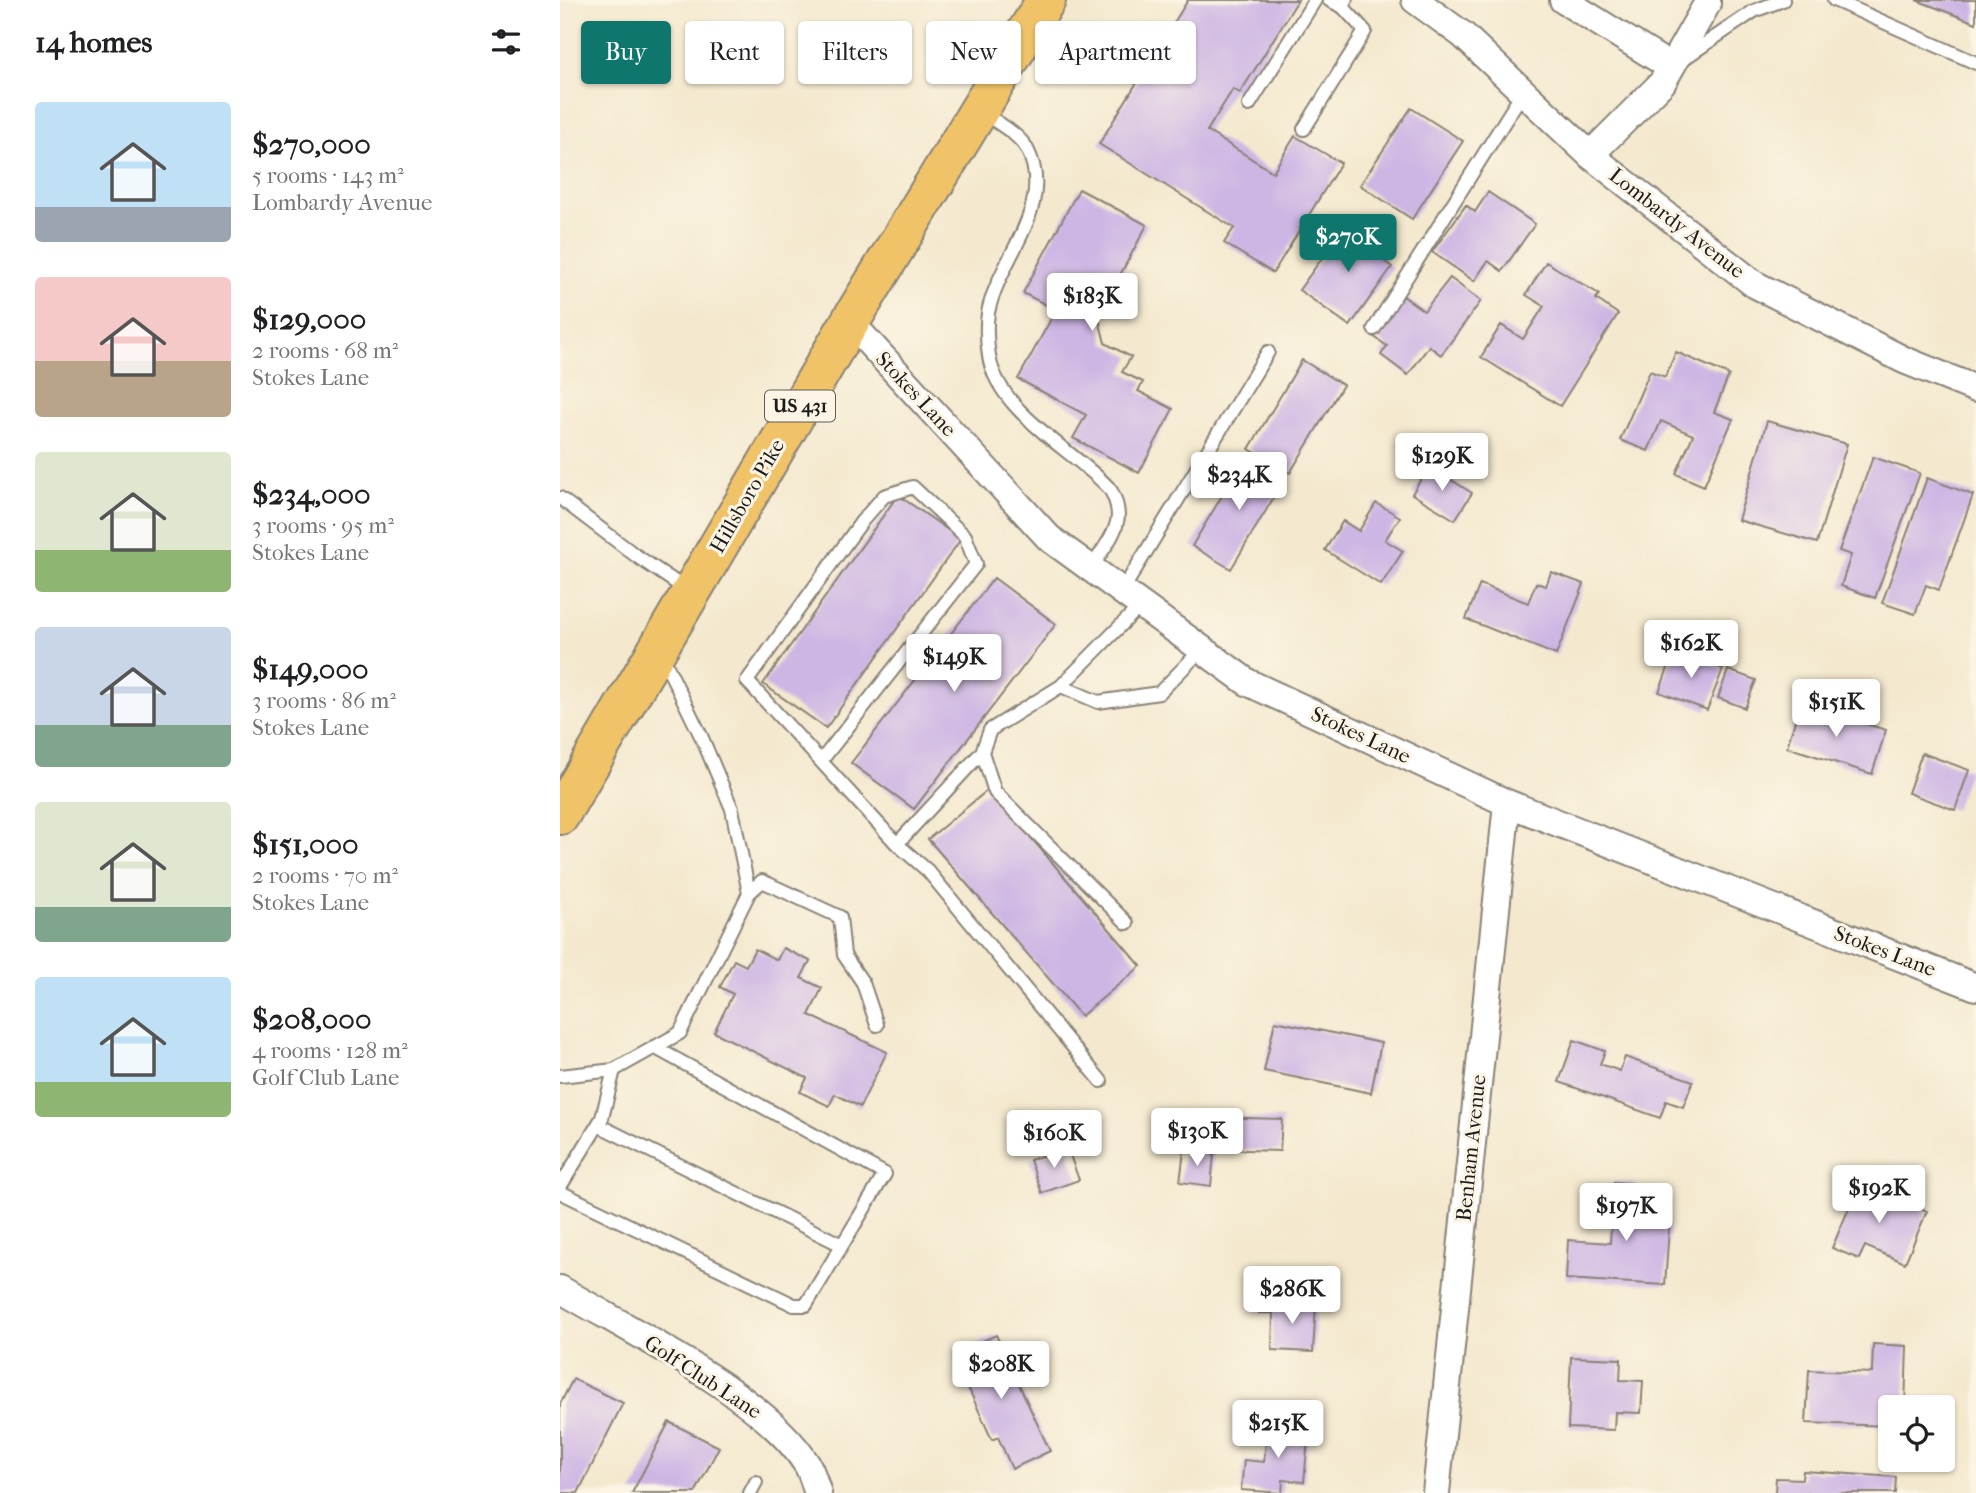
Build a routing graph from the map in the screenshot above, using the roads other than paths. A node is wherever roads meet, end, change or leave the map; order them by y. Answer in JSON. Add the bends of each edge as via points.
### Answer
{"nodes":[{"id":1,"x":1046,"y":0,"type":"edge"},
{"id":2,"x":1315,"y":0,"type":"edge"},
{"id":3,"x":1329,"y":0,"type":"edge"},
{"id":4,"x":1415,"y":0,"type":"edge"},
{"id":5,"x":1563,"y":0,"type":"edge"},
{"id":6,"x":1707,"y":0,"type":"edge"},
{"id":7,"x":1783,"y":0,"type":"edge"},
{"id":8,"x":1833,"y":0,"type":"edge"},
{"id":9,"x":1345,"y":3,"type":"edge"},
{"id":10,"x":1976,"y":63,"type":"edge"},
{"id":11,"x":1671,"y":67,"type":"junction"},
{"id":12,"x":1523,"y":92,"type":"junction"},
{"id":13,"x":1249,"y":105,"type":"dead end"},
{"id":14,"x":979,"y":109,"type":"junction"},
{"id":15,"x":1304,"y":129,"type":"dead end"},
{"id":16,"x":1590,"y":155,"type":"junction"},
{"id":17,"x":850,"y":322,"type":"junction"},
{"id":18,"x":1374,"y":330,"type":"dead end"},
{"id":19,"x":1268,"y":352,"type":"dead end"},
{"id":20,"x":1976,"y":389,"type":"edge"},
{"id":21,"x":560,"y":498,"type":"edge"},
{"id":22,"x":1091,"y":568,"type":"junction"},
{"id":23,"x":691,"y":592,"type":"junction"},
{"id":24,"x":1132,"y":598,"type":"junction"},
{"id":25,"x":658,"y":648,"type":"junction"},
{"id":26,"x":1202,"y":649,"type":"junction"},
{"id":27,"x":1062,"y":686,"type":"junction"},
{"id":28,"x":982,"y":752,"type":"junction"},
{"id":29,"x":821,"y":761,"type":"junction"},
{"id":30,"x":1507,"y":803,"type":"junction"},
{"id":31,"x":560,"y":815,"type":"edge"},
{"id":32,"x":897,"y":844,"type":"junction"},
{"id":33,"x":749,"y":892,"type":"junction"},
{"id":34,"x":1128,"y":923,"type":"dead end"},
{"id":35,"x":1976,"y":987,"type":"edge"},
{"id":36,"x":877,"y":1025,"type":"dead end"},
{"id":37,"x":654,"y":1047,"type":"junction"},
{"id":38,"x":614,"y":1070,"type":"junction"},
{"id":39,"x":560,"y":1076,"type":"edge"},
{"id":40,"x":1101,"y":1081,"type":"dead end"},
{"id":41,"x":598,"y":1125,"type":"junction"},
{"id":42,"x":560,"y":1189,"type":"edge"},
{"id":43,"x":842,"y":1245,"type":"junction"},
{"id":44,"x":560,"y":1290,"type":"edge"},
{"id":45,"x":818,"y":1493,"type":"edge"},
{"id":46,"x":1436,"y":1493,"type":"edge"}],
"edges":[{"from":1,"to":14,"type":"main road","name":"Hillsboro Pike","number":"US 431"},
{"from":2,"to":13,"type":"lane"},
{"from":3,"to":9,"type":"lane"},
{"from":4,"to":12,"type":"street","name":"Lombardy Avenue","via":[[1463,35]]},
{"from":5,"to":11,"type":"street"},
{"from":6,"to":11,"type":"street"},
{"from":7,"to":11,"type":"lane","via":[[1754,11]]},
{"from":8,"to":10,"type":"lane"},
{"from":9,"to":15,"type":"lane","via":[[1365,31]]},
{"from":11,"to":16,"type":"street","via":[[1662,83]]},
{"from":12,"to":16,"type":"street","name":"Lombardy Avenue"},
{"from":12,"to":18,"type":"lane"},
{"from":14,"to":17,"type":"main road","name":"Hillsboro Pike","number":"US 431"},
{"from":14,"to":22,"type":"lane","via":[[1027,147],[1035,174],[1034,205],[987,316],[989,358],[1001,388],[1062,450],[1110,489],[1117,505],[1117,522]]},
{"from":16,"to":20,"type":"street","name":"Lombardy Avenue","via":[[1754,284],[1904,360]]},
{"from":17,"to":22,"type":"street","name":"Stokes Lane","via":[[1049,538]]},
{"from":17,"to":23,"type":"main road","name":"Hillsboro Pike","number":"US 431"},
{"from":19,"to":24,"type":"lane"},
{"from":21,"to":23,"type":"lane"},
{"from":22,"to":24,"type":"street","name":"Stokes Lane"},
{"from":23,"to":25,"type":"main road","name":"Hillsboro Pike","number":"US 431"},
{"from":24,"to":26,"type":"street","name":"Stokes Lane"},
{"from":24,"to":27,"type":"lane"},
{"from":25,"to":31,"type":"main road","name":"Hillsboro Pike","number":"US 431"},
{"from":25,"to":33,"type":"lane","via":[[732,809]]},
{"from":26,"to":27,"type":"lane","via":[[1159,693],[1098,702]]},
{"from":26,"to":30,"type":"street","name":"Stokes Lane","via":[[1247,682]]},
{"from":27,"to":28,"type":"lane","via":[[990,730]]},
{"from":28,"to":32,"type":"lane"},
{"from":28,"to":34,"type":"lane","via":[[995,792]]},
{"from":29,"to":29,"type":"lane","via":[[747,681],[862,521],[884,496],[913,487],[965,536],[976,564]]},
{"from":29,"to":32,"type":"lane"},
{"from":30,"to":35,"type":"street","name":"Stokes Lane"},
{"from":30,"to":46,"type":"street","name":"Benham Avenue"},
{"from":32,"to":40,"type":"lane","via":[[928,871]]},
{"from":33,"to":36,"type":"lane","via":[[762,881],[840,918],[844,955],[863,982]]},
{"from":33,"to":37,"type":"lane","via":[[680,1033]]},
{"from":37,"to":38,"type":"lane"},
{"from":37,"to":43,"type":"lane","via":[[884,1174]]},
{"from":38,"to":39,"type":"lane"},
{"from":38,"to":41,"type":"lane"},
{"from":41,"to":42,"type":"lane"},
{"from":41,"to":43,"type":"lane"},
{"from":42,"to":43,"type":"lane","via":[[794,1306],[807,1305]]},
{"from":44,"to":45,"type":"street","name":"Golf Club Lane","via":[[715,1381],[768,1419],[807,1463]]}]}
